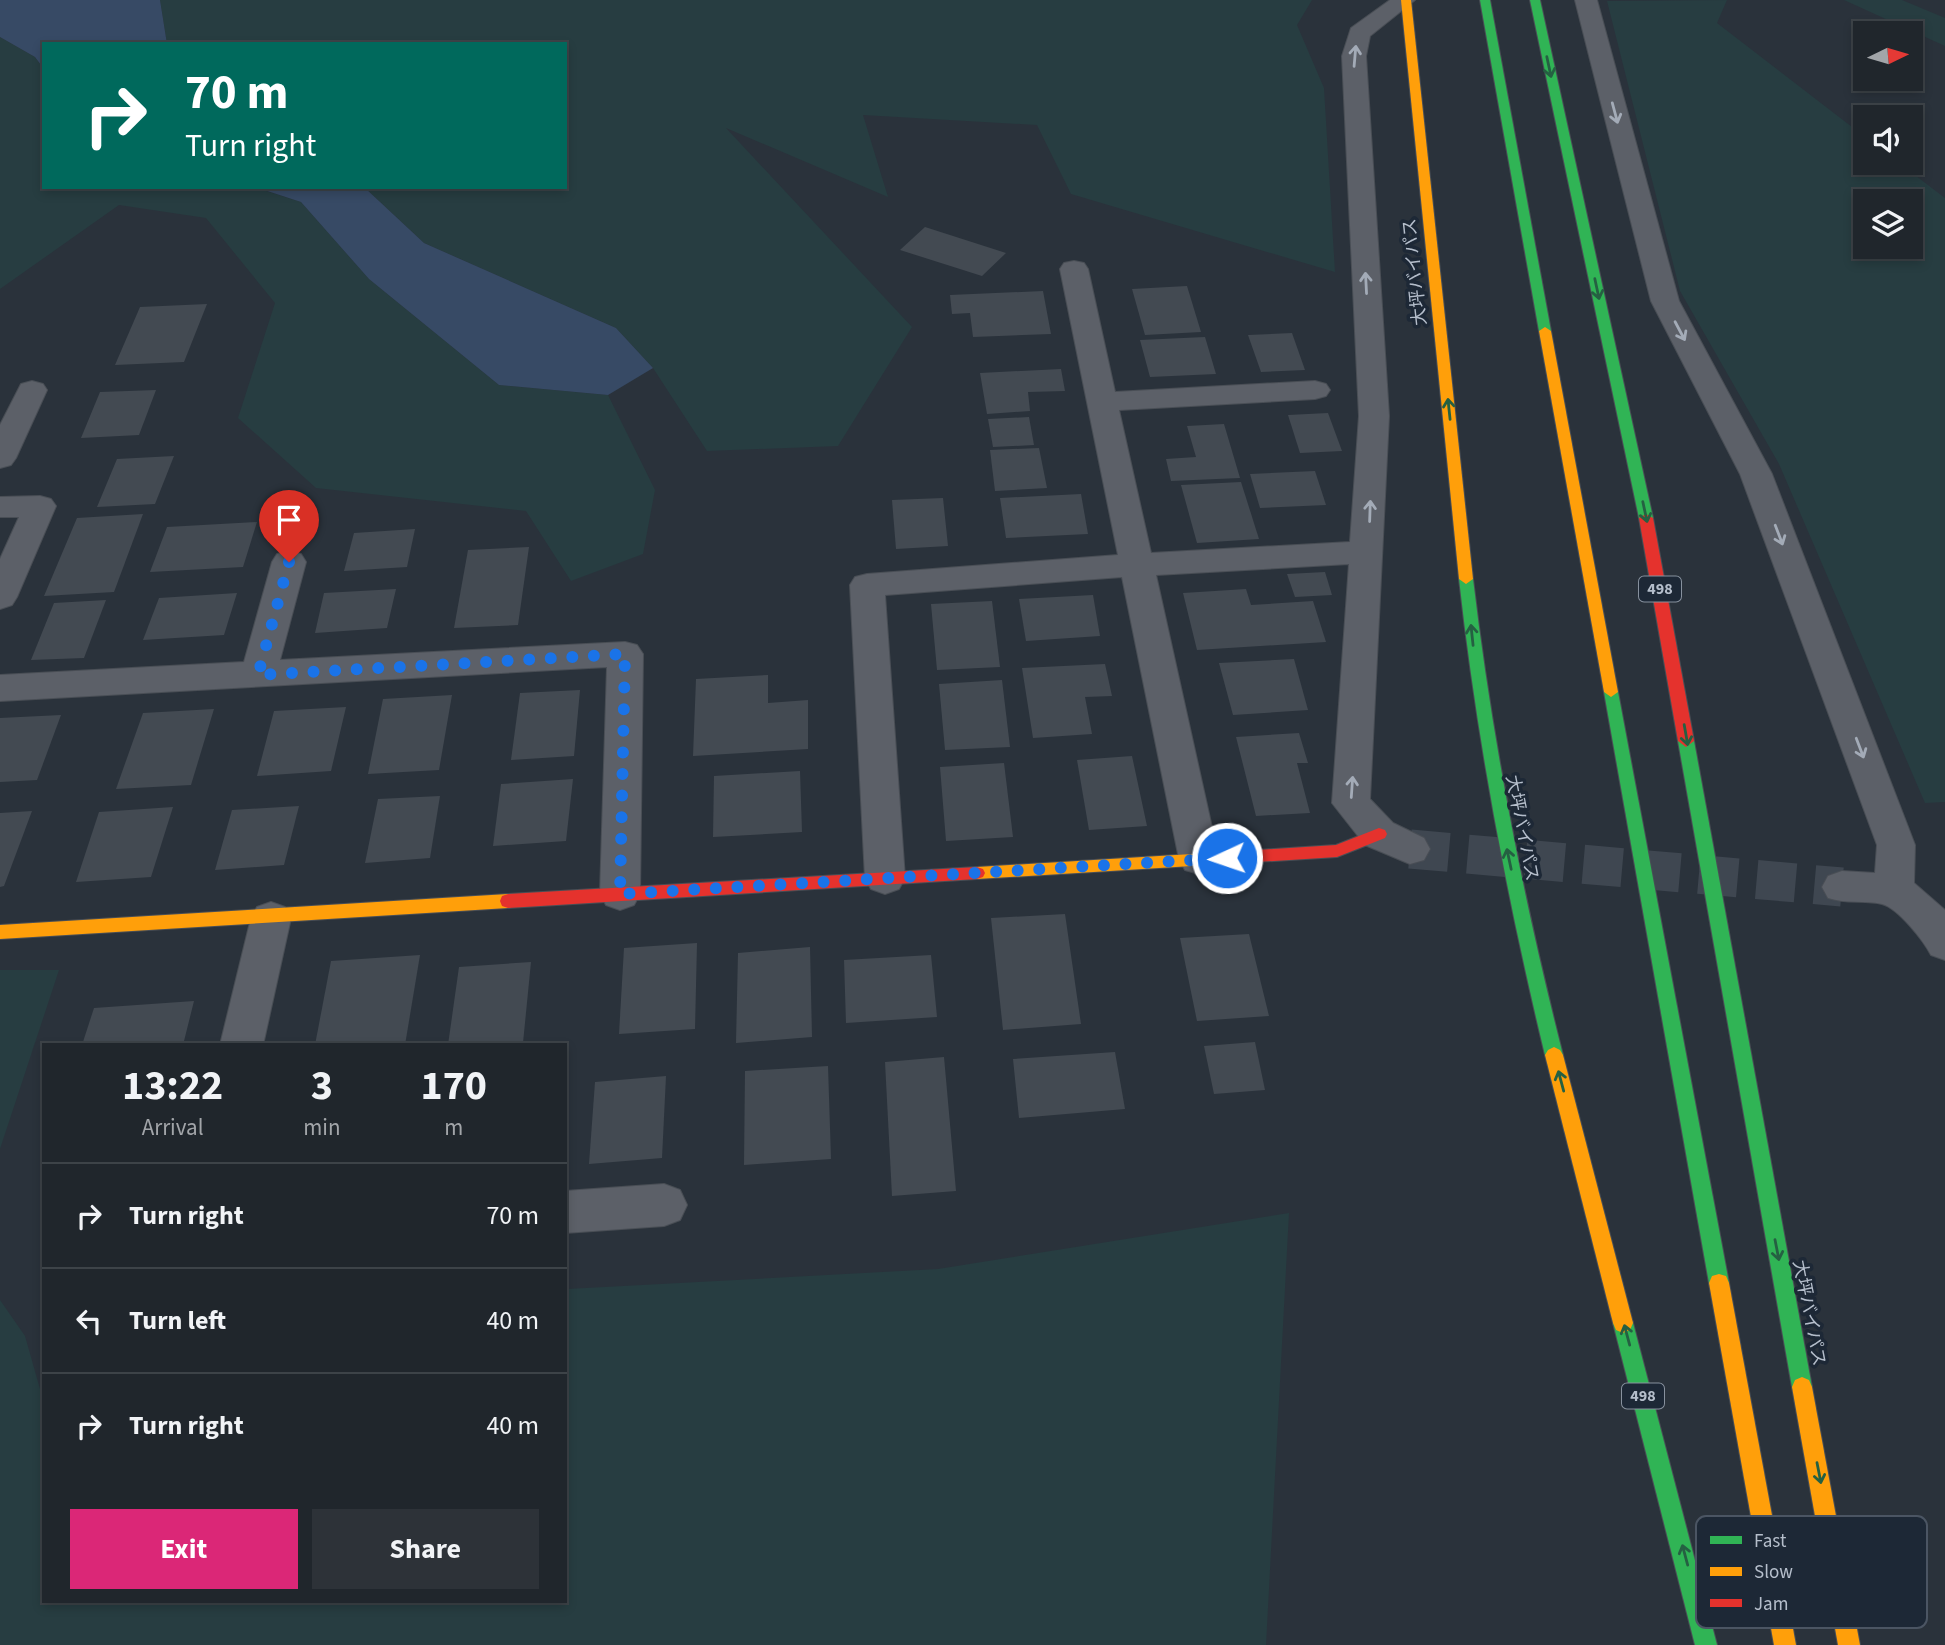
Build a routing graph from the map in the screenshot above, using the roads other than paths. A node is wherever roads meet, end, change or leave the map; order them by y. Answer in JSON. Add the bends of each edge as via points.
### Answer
{"nodes":[{"id":1,"x":1405,"y":0,"type":"edge"},
{"id":2,"x":1485,"y":0,"type":"edge"},
{"id":3,"x":1535,"y":0,"type":"edge"},
{"id":4,"x":1586,"y":0,"type":"edge"},
{"id":5,"x":1074,"y":269,"type":"dead end"},
{"id":6,"x":32,"y":390,"type":"dead end"},
{"id":7,"x":1315,"y":390,"type":"dead end"},
{"id":8,"x":1103,"y":402,"type":"junction"},
{"id":9,"x":0,"y":458,"type":"edge"},
{"id":10,"x":0,"y":507,"type":"edge"},
{"id":11,"x":1368,"y":552,"type":"junction"},
{"id":12,"x":289,"y":562,"type":"dead end"},
{"id":13,"x":1135,"y":565,"type":"junction"},
{"id":14,"x":0,"y":597,"type":"edge"},
{"id":15,"x":258,"y":675,"type":"junction"},
{"id":16,"x":0,"y":688,"type":"edge"},
{"id":17,"x":1379,"y":834,"type":"junction"},
{"id":18,"x":1410,"y":849,"type":"tunnel mouth"},
{"id":19,"x":1199,"y":859,"type":"junction"},
{"id":20,"x":885,"y":878,"type":"junction"},
{"id":21,"x":1842,"y":887,"type":"tunnel mouth"},
{"id":22,"x":1894,"y":889,"type":"junction"},
{"id":23,"x":620,"y":894,"type":"junction"},
{"id":24,"x":271,"y":918,"type":"junction"},
{"id":25,"x":0,"y":932,"type":"edge"},
{"id":26,"x":1945,"y":943,"type":"edge"},
{"id":27,"x":241,"y":1043,"type":"edge"},
{"id":28,"x":664,"y":1205,"type":"dead end"},
{"id":29,"x":567,"y":1212,"type":"edge"},
{"id":30,"x":1761,"y":1516,"type":"edge"},
{"id":31,"x":1825,"y":1516,"type":"edge"},
{"id":32,"x":1696,"y":1606,"type":"edge"},
{"id":33,"x":1702,"y":1628,"type":"edge"},
{"id":34,"x":1706,"y":1645,"type":"edge"}],
"edges":[{"from":11,"to":1,"type":"street","one_way":true,"via":[[1374,416],[1354,56],[1359,33]]},
{"from":32,"to":1,"type":"main road","name":"大坪バイパス","number":"498","one_way":true,"via":[[1530,959],[1494,787],[1474,647]]},
{"from":2,"to":30,"type":"main road"},
{"from":3,"to":31,"type":"main road","name":"大坪バイパス","number":"498","one_way":true,"via":[[1654,557]]},
{"from":4,"to":22,"type":"street","one_way":true,"via":[[1665,301],[1756,474],[1896,845]]},
{"from":5,"to":8,"type":"street"},
{"from":6,"to":9,"type":"street"},
{"from":7,"to":8,"type":"street"},
{"from":8,"to":13,"type":"street"},
{"from":10,"to":14,"type":"street","via":[[40,506]]},
{"from":11,"to":13,"type":"street"},
{"from":17,"to":11,"type":"street","one_way":true,"via":[[1351,803]]},
{"from":12,"to":15,"type":"street"},
{"from":13,"to":19,"type":"street"},
{"from":13,"to":20,"type":"street","via":[[867,585]]},
{"from":15,"to":16,"type":"street"},
{"from":15,"to":23,"type":"street","via":[[625,654]]},
{"from":17,"to":18,"type":"street"},
{"from":17,"to":19,"type":"main road","via":[[1337,851]]},
{"from":19,"to":20,"type":"main road"},
{"from":20,"to":23,"type":"main road"},
{"from":21,"to":22,"type":"street"},
{"from":22,"to":26,"type":"street","via":[[1938,928]]},
{"from":23,"to":24,"type":"main road"},
{"from":24,"to":25,"type":"main road"},
{"from":24,"to":27,"type":"street"},
{"from":28,"to":29,"type":"street"},
{"from":34,"to":33,"type":"main road","name":"大坪バイパス","number":"498","one_way":true}]}
